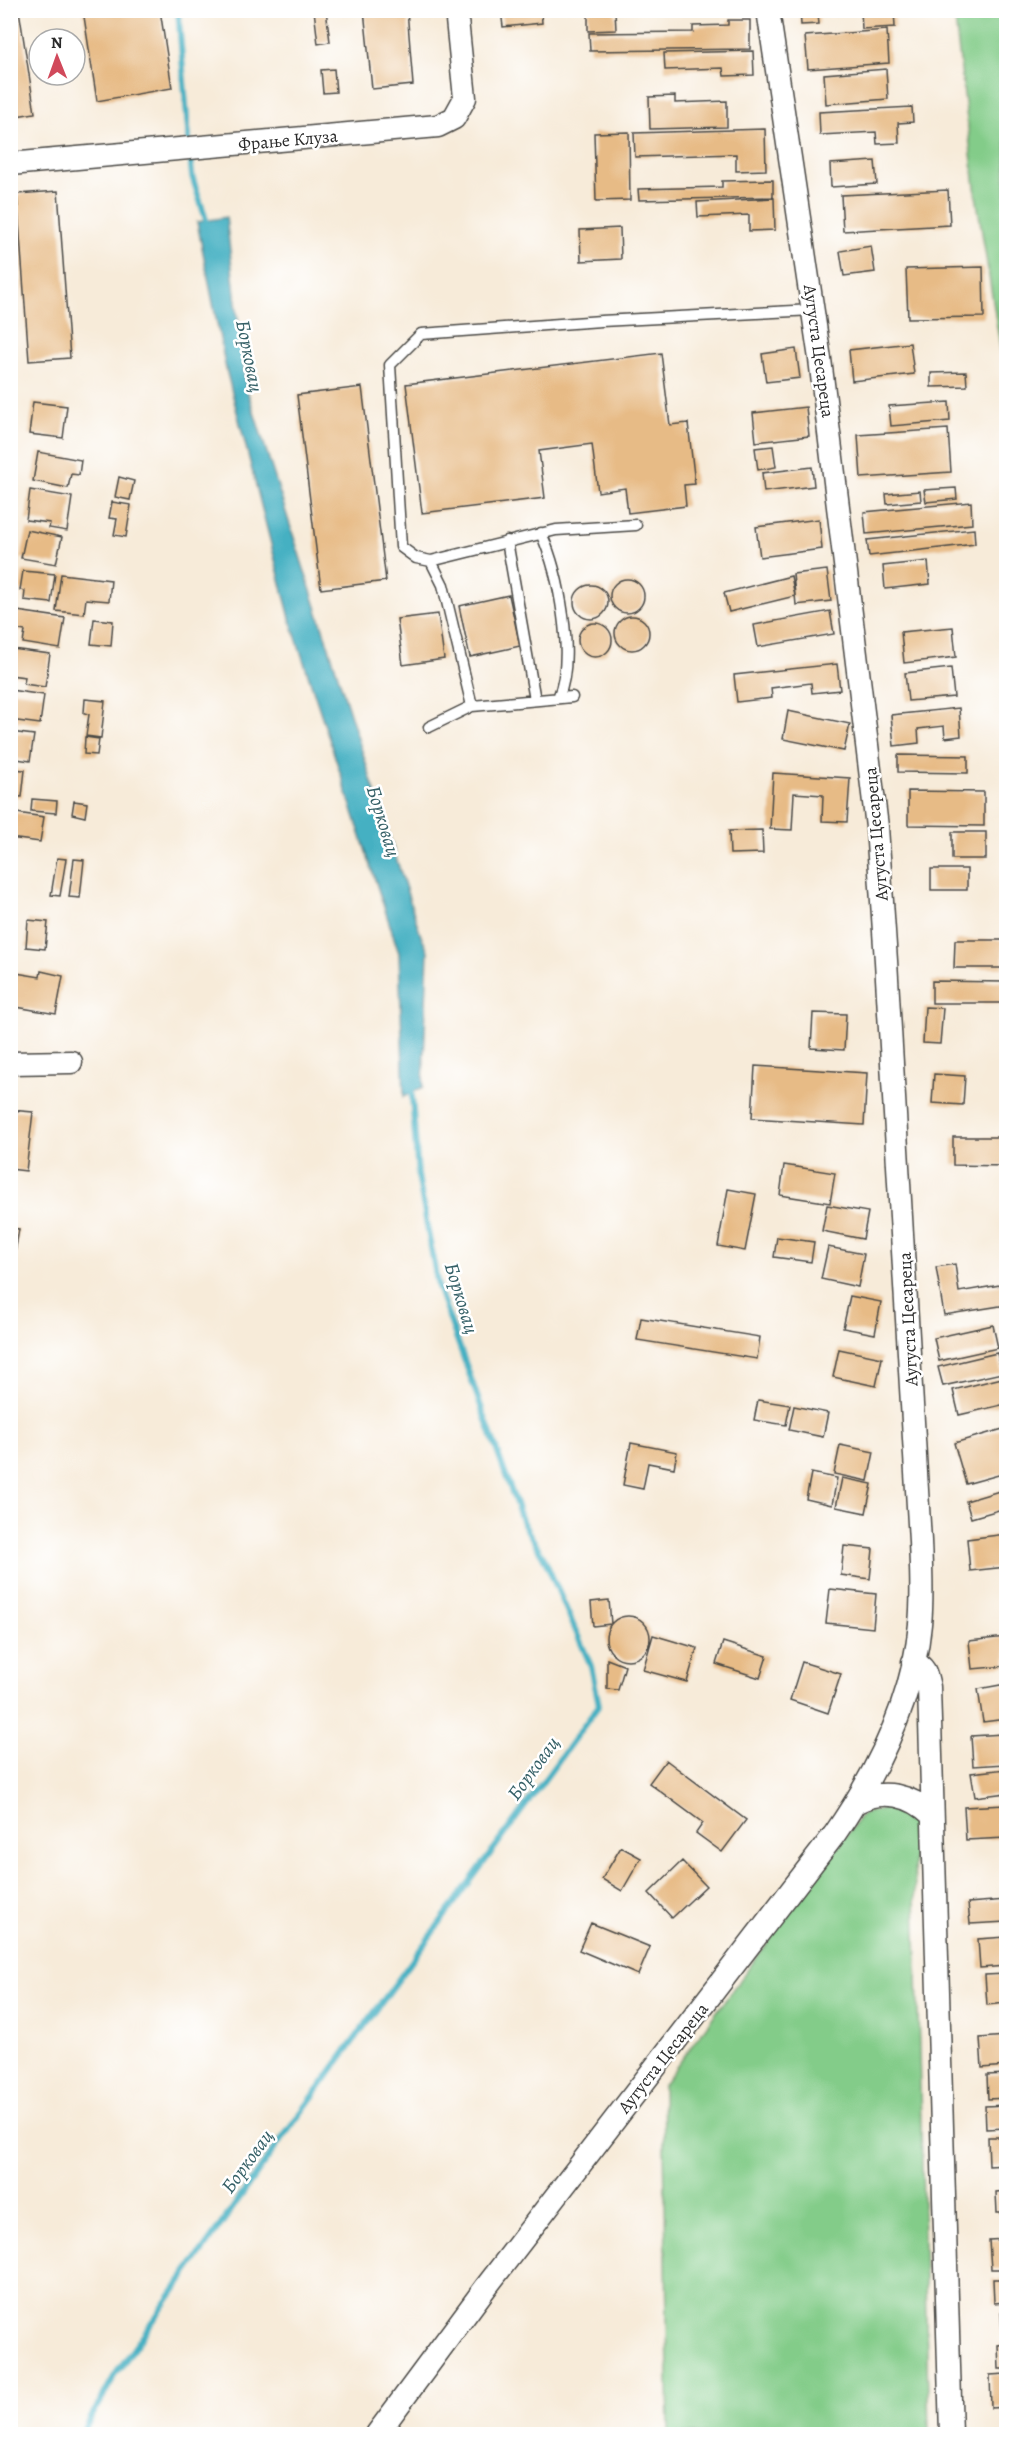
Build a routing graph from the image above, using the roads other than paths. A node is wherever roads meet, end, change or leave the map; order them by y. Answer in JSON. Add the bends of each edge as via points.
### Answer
{"nodes":[{"id":1,"x":456,"y":10,"type":"edge"},
{"id":2,"x":768,"y":10,"type":"edge"},
{"id":3,"x":10,"y":164,"type":"edge"},
{"id":4,"x":813,"y":310,"type":"junction"},
{"id":5,"x":636,"y":525,"type":"dead end"},
{"id":6,"x":541,"y":533,"type":"junction"},
{"id":7,"x":507,"y":542,"type":"junction"},
{"id":8,"x":431,"y":561,"type":"junction"},
{"id":9,"x":572,"y":697,"type":"dead end"},
{"id":10,"x":558,"y":698,"type":"junction"},
{"id":11,"x":535,"y":700,"type":"junction"},
{"id":12,"x":472,"y":706,"type":"junction"},
{"id":13,"x":429,"y":727,"type":"dead end"},
{"id":14,"x":71,"y":1062,"type":"dead end"},
{"id":15,"x":10,"y":1063,"type":"edge"},
{"id":16,"x":913,"y":1662,"type":"junction"},
{"id":17,"x":857,"y":1802,"type":"junction"},
{"id":18,"x":932,"y":1815,"type":"junction"},
{"id":19,"x":377,"y":2434,"type":"edge"},
{"id":20,"x":951,"y":2434,"type":"edge"}],
"edges":[{"from":1,"to":3,"type":"street","name":"Фрање Клуза","via":[[465,98],[460,110],[438,126]]},
{"from":2,"to":4,"type":"street","name":"Аугуста Цесареца"},
{"from":4,"to":8,"type":"lane","via":[[421,334],[390,365],[401,547],[416,558]]},
{"from":4,"to":16,"type":"street","name":"Аугуста Цесареца","via":[[880,864],[920,1552],[920,1623]]},
{"from":5,"to":6,"type":"lane"},
{"from":6,"to":7,"type":"lane"},
{"from":6,"to":10,"type":"lane","via":[[552,558],[567,652]]},
{"from":7,"to":8,"type":"lane"},
{"from":7,"to":11,"type":"lane"},
{"from":8,"to":12,"type":"lane","via":[[443,585]]},
{"from":9,"to":10,"type":"lane"},
{"from":10,"to":11,"type":"lane"},
{"from":11,"to":12,"type":"lane"},
{"from":12,"to":13,"type":"lane"},
{"from":14,"to":15,"type":"street"},
{"from":16,"to":17,"type":"street","name":"Аугуста Цесареца","via":[[892,1729]]},
{"from":16,"to":18,"type":"street","via":[[926,1672],[929,1687]]},
{"from":17,"to":18,"type":"street","via":[[893,1794],[914,1801]]},
{"from":17,"to":19,"type":"street","name":"Аугуста Цесареца"},
{"from":18,"to":20,"type":"street"}]}
